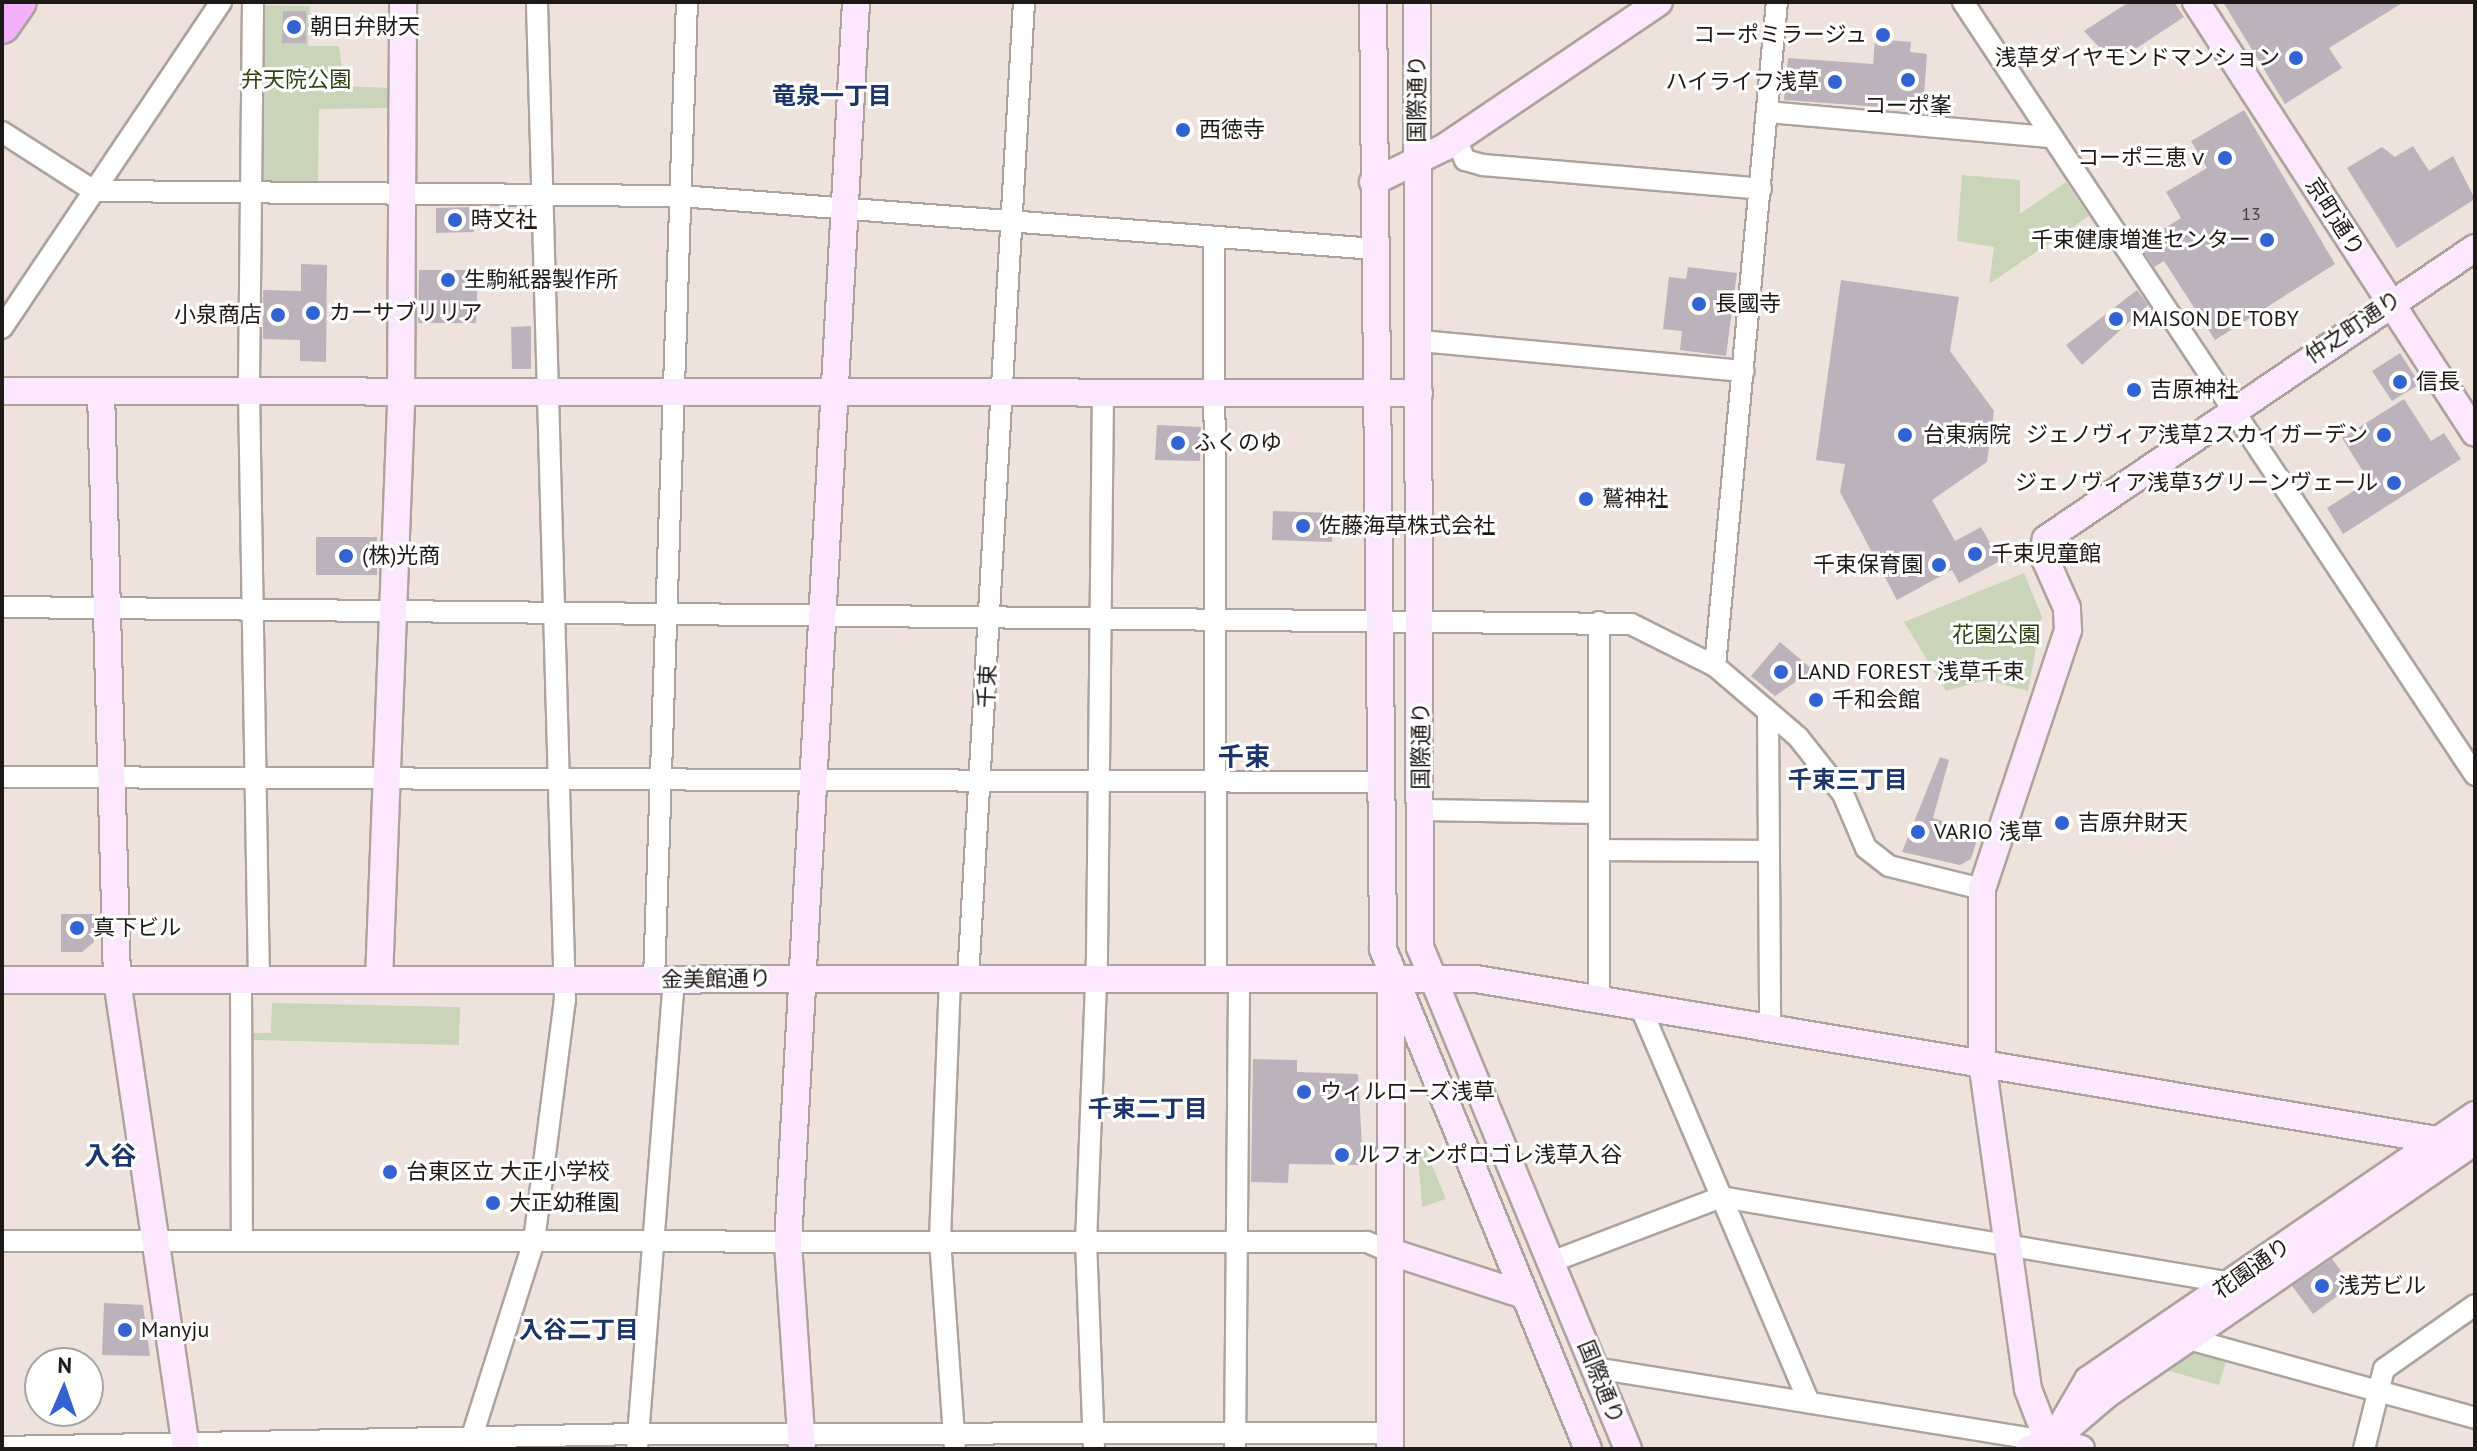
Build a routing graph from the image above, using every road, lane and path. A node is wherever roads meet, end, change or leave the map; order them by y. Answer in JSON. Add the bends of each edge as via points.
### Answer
{"nodes":[{"id":1,"x":19,"y":2,"type":"edge"},
{"id":2,"x":221,"y":2,"type":"edge"},
{"id":3,"x":253,"y":2,"type":"edge"},
{"id":4,"x":403,"y":2,"type":"edge"},
{"id":5,"x":537,"y":2,"type":"edge"},
{"id":6,"x":687,"y":2,"type":"edge"},
{"id":7,"x":856,"y":2,"type":"edge"},
{"id":8,"x":1024,"y":2,"type":"edge"},
{"id":9,"x":1373,"y":2,"type":"edge"},
{"id":10,"x":1417,"y":2,"type":"edge"},
{"id":11,"x":1659,"y":2,"type":"edge"},
{"id":12,"x":1777,"y":2,"type":"edge"},
{"id":13,"x":1963,"y":2,"type":"edge"},
{"id":14,"x":2196,"y":2,"type":"edge"},
{"id":15,"x":2,"y":26,"type":"edge"},
{"id":16,"x":1768,"y":112,"type":"junction"},
{"id":17,"x":2,"y":132,"type":"edge"},
{"id":18,"x":2048,"y":137,"type":"junction"},
{"id":19,"x":1456,"y":139,"type":"junction"},
{"id":20,"x":1418,"y":161,"type":"junction"},
{"id":21,"x":1373,"y":182,"type":"junction"},
{"id":22,"x":1761,"y":189,"type":"junction"},
{"id":23,"x":94,"y":191,"type":"junction"},
{"id":24,"x":255,"y":193,"type":"junction"},
{"id":25,"x":402,"y":194,"type":"junction"},
{"id":26,"x":537,"y":195,"type":"junction"},
{"id":27,"x":680,"y":196,"type":"junction"},
{"id":28,"x":845,"y":208,"type":"junction"},
{"id":29,"x":1012,"y":222,"type":"junction"},
{"id":30,"x":1214,"y":238,"type":"junction"},
{"id":31,"x":2475,"y":248,"type":"edge"},
{"id":32,"x":1375,"y":249,"type":"junction"},
{"id":33,"x":2390,"y":302,"type":"junction"},
{"id":34,"x":2,"y":328,"type":"edge"},
{"id":35,"x":1420,"y":341,"type":"junction"},
{"id":36,"x":1744,"y":371,"type":"junction"},
{"id":37,"x":2,"y":391,"type":"edge"},
{"id":38,"x":101,"y":392,"type":"junction"},
{"id":39,"x":249,"y":392,"type":"junction"},
{"id":40,"x":402,"y":392,"type":"junction"},
{"id":41,"x":544,"y":392,"type":"junction"},
{"id":42,"x":675,"y":392,"type":"junction"},
{"id":43,"x":835,"y":393,"type":"junction"},
{"id":44,"x":1003,"y":393,"type":"junction"},
{"id":45,"x":1103,"y":393,"type":"junction"},
{"id":46,"x":1215,"y":393,"type":"junction"},
{"id":47,"x":1376,"y":393,"type":"junction"},
{"id":48,"x":1419,"y":393,"type":"junction"},
{"id":49,"x":2232,"y":408,"type":"junction"},
{"id":50,"x":2475,"y":433,"type":"edge"},
{"id":51,"x":2,"y":607,"type":"edge"},
{"id":52,"x":253,"y":610,"type":"junction"},
{"id":53,"x":109,"y":611,"type":"junction"},
{"id":54,"x":392,"y":611,"type":"junction"},
{"id":55,"x":552,"y":612,"type":"junction"},
{"id":56,"x":665,"y":614,"type":"junction"},
{"id":57,"x":820,"y":617,"type":"junction"},
{"id":58,"x":990,"y":618,"type":"junction"},
{"id":59,"x":1100,"y":618,"type":"junction"},
{"id":60,"x":1376,"y":618,"type":"junction"},
{"id":61,"x":1215,"y":619,"type":"junction"},
{"id":62,"x":1422,"y":621,"type":"junction"},
{"id":63,"x":1599,"y":622,"type":"junction"},
{"id":64,"x":1715,"y":666,"type":"junction"},
{"id":65,"x":1768,"y":714,"type":"junction"},
{"id":66,"x":2475,"y":775,"type":"edge"},
{"id":67,"x":2,"y":777,"type":"edge"},
{"id":68,"x":559,"y":777,"type":"junction"},
{"id":69,"x":811,"y":777,"type":"junction"},
{"id":70,"x":259,"y":779,"type":"junction"},
{"id":71,"x":386,"y":779,"type":"junction"},
{"id":72,"x":660,"y":779,"type":"junction"},
{"id":73,"x":982,"y":779,"type":"junction"},
{"id":74,"x":111,"y":780,"type":"junction"},
{"id":75,"x":1215,"y":780,"type":"junction"},
{"id":76,"x":1100,"y":781,"type":"junction"},
{"id":77,"x":1378,"y":782,"type":"junction"},
{"id":78,"x":1420,"y":810,"type":"junction"},
{"id":79,"x":1599,"y":813,"type":"junction"},
{"id":80,"x":1599,"y":850,"type":"junction"},
{"id":81,"x":1767,"y":851,"type":"junction"},
{"id":82,"x":1982,"y":889,"type":"junction"},
{"id":83,"x":1227,"y":976,"type":"junction"},
{"id":84,"x":1391,"y":978,"type":"junction"},
{"id":85,"x":1430,"y":978,"type":"junction"},
{"id":86,"x":801,"y":979,"type":"junction"},
{"id":87,"x":959,"y":979,"type":"junction"},
{"id":88,"x":1097,"y":979,"type":"junction"},
{"id":89,"x":2,"y":980,"type":"edge"},
{"id":90,"x":117,"y":980,"type":"junction"},
{"id":91,"x":250,"y":980,"type":"junction"},
{"id":92,"x":379,"y":980,"type":"junction"},
{"id":93,"x":565,"y":980,"type":"junction"},
{"id":94,"x":664,"y":980,"type":"junction"},
{"id":95,"x":1599,"y":999,"type":"junction"},
{"id":96,"x":1640,"y":1006,"type":"junction"},
{"id":97,"x":1770,"y":1027,"type":"junction"},
{"id":98,"x":1982,"y":1063,"type":"junction"},
{"id":99,"x":2475,"y":1115,"type":"edge"},
{"id":100,"x":2456,"y":1145,"type":"edge"},
{"id":101,"x":1721,"y":1197,"type":"junction"},
{"id":102,"x":940,"y":1240,"type":"junction"},
{"id":103,"x":2,"y":1241,"type":"edge"},
{"id":104,"x":156,"y":1241,"type":"junction"},
{"id":105,"x":242,"y":1241,"type":"junction"},
{"id":106,"x":534,"y":1241,"type":"junction"},
{"id":107,"x":2005,"y":1241,"type":"junction"},
{"id":108,"x":652,"y":1242,"type":"junction"},
{"id":109,"x":788,"y":1242,"type":"junction"},
{"id":110,"x":1238,"y":1242,"type":"junction"},
{"id":111,"x":1086,"y":1243,"type":"junction"},
{"id":112,"x":1391,"y":1252,"type":"junction"},
{"id":113,"x":1551,"y":1262,"type":"junction"},
{"id":114,"x":2231,"y":1283,"type":"junction"},
{"id":115,"x":1521,"y":1294,"type":"junction"},
{"id":116,"x":2475,"y":1305,"type":"edge"},
{"id":117,"x":2182,"y":1330,"type":"junction"},
{"id":118,"x":1595,"y":1368,"type":"junction"},
{"id":119,"x":2381,"y":1391,"type":"junction"},
{"id":120,"x":1809,"y":1402,"type":"junction"},
{"id":121,"x":2475,"y":1418,"type":"edge"},
{"id":122,"x":802,"y":1441,"type":"edge"},
{"id":123,"x":955,"y":1441,"type":"edge"},
{"id":124,"x":1094,"y":1441,"type":"edge"},
{"id":125,"x":1235,"y":1441,"type":"edge"},
{"id":126,"x":1390,"y":1441,"type":"edge"},
{"id":127,"x":639,"y":1442,"type":"edge"},
{"id":128,"x":470,"y":1444,"type":"edge"},
{"id":129,"x":186,"y":1446,"type":"edge"},
{"id":130,"x":2044,"y":1446,"type":"edge"},
{"id":131,"x":2,"y":1447,"type":"edge"},
{"id":132,"x":1588,"y":1449,"type":"edge"},
{"id":133,"x":1628,"y":1449,"type":"edge"},
{"id":134,"x":2081,"y":1449,"type":"edge"},
{"id":135,"x":2364,"y":1449,"type":"edge"}],
"edges":[{"from":1,"to":15,"type":"highway"},
{"from":2,"to":23,"type":"street"},
{"from":3,"to":24,"type":"street"},
{"from":4,"to":25,"type":"street"},
{"from":5,"to":26,"type":"street"},
{"from":6,"to":27,"type":"street"},
{"from":7,"to":28,"type":"street"},
{"from":8,"to":29,"type":"street","name":"千束"},
{"from":9,"to":21,"type":"street","name":"国際通り"},
{"from":10,"to":20,"type":"street","name":"国際通り"},
{"from":11,"to":19,"type":"street"},
{"from":12,"to":16,"type":"street"},
{"from":13,"to":18,"type":"street"},
{"from":14,"to":33,"type":"street","name":"京町通り"},
{"from":16,"to":18,"type":"street"},
{"from":16,"to":22,"type":"street"},
{"from":17,"to":23,"type":"street"},
{"from":18,"to":49,"type":"street"},
{"from":19,"to":20,"type":"street"},
{"from":19,"to":22,"type":"street","via":[[1465,160],[1483,165]]},
{"from":20,"to":21,"type":"street"},
{"from":20,"to":35,"type":"street","name":"国際通り"},
{"from":21,"to":32,"type":"street","name":"国際通り"},
{"from":22,"to":36,"type":"street"},
{"from":23,"to":24,"type":"street"},
{"from":23,"to":34,"type":"street"},
{"from":24,"to":25,"type":"street"},
{"from":24,"to":39,"type":"street"},
{"from":25,"to":26,"type":"street"},
{"from":25,"to":40,"type":"street"},
{"from":26,"to":27,"type":"street"},
{"from":26,"to":41,"type":"street"},
{"from":27,"to":28,"type":"street"},
{"from":27,"to":42,"type":"street"},
{"from":28,"to":29,"type":"street"},
{"from":28,"to":43,"type":"street"},
{"from":29,"to":30,"type":"street"},
{"from":29,"to":44,"type":"street","name":"千束"},
{"from":30,"to":32,"type":"street"},
{"from":30,"to":46,"type":"street"},
{"from":31,"to":33,"type":"street","name":"仲之町通り"},
{"from":32,"to":47,"type":"street","name":"国際通り"},
{"from":33,"to":49,"type":"street","name":"仲之町通り"},
{"from":33,"to":50,"type":"street","name":"京町通り"},
{"from":35,"to":36,"type":"street"},
{"from":35,"to":48,"type":"street","name":"国際通り"},
{"from":36,"to":64,"type":"street"},
{"from":37,"to":38,"type":"street"},
{"from":38,"to":39,"type":"street"},
{"from":38,"to":53,"type":"street"},
{"from":39,"to":40,"type":"street"},
{"from":39,"to":52,"type":"street"},
{"from":40,"to":41,"type":"street"},
{"from":40,"to":54,"type":"street"},
{"from":41,"to":42,"type":"street"},
{"from":41,"to":55,"type":"street"},
{"from":42,"to":43,"type":"street"},
{"from":42,"to":56,"type":"street"},
{"from":43,"to":44,"type":"street"},
{"from":43,"to":57,"type":"street"},
{"from":44,"to":45,"type":"street"},
{"from":44,"to":58,"type":"street","name":"千束"},
{"from":45,"to":46,"type":"street"},
{"from":45,"to":59,"type":"street"},
{"from":46,"to":47,"type":"street"},
{"from":46,"to":61,"type":"street"},
{"from":47,"to":48,"type":"street"},
{"from":47,"to":60,"type":"street","name":"国際通り"},
{"from":48,"to":62,"type":"street","name":"国際通り"},
{"from":49,"to":66,"type":"street"},
{"from":49,"to":82,"type":"street","name":"仲之町通り","via":[[2046,539],[2043,554],[2067,608],[2068,630]]},
{"from":51,"to":53,"type":"street"},
{"from":52,"to":53,"type":"street"},
{"from":52,"to":54,"type":"street"},
{"from":52,"to":70,"type":"street"},
{"from":53,"to":74,"type":"street"},
{"from":54,"to":55,"type":"street"},
{"from":54,"to":71,"type":"street"},
{"from":55,"to":56,"type":"street"},
{"from":55,"to":68,"type":"street"},
{"from":56,"to":57,"type":"street"},
{"from":56,"to":72,"type":"street"},
{"from":57,"to":58,"type":"street"},
{"from":57,"to":69,"type":"street"},
{"from":58,"to":59,"type":"street"},
{"from":58,"to":73,"type":"street","name":"千束"},
{"from":59,"to":61,"type":"street"},
{"from":59,"to":76,"type":"street"},
{"from":60,"to":61,"type":"street"},
{"from":60,"to":62,"type":"street"},
{"from":60,"to":77,"type":"street","name":"国際通り"},
{"from":61,"to":75,"type":"street"},
{"from":62,"to":63,"type":"street"},
{"from":62,"to":78,"type":"street","name":"国際通り"},
{"from":63,"to":64,"type":"street","via":[[1631,624]]},
{"from":63,"to":79,"type":"street"},
{"from":64,"to":65,"type":"street"},
{"from":65,"to":81,"type":"street"},
{"from":65,"to":82,"type":"street","via":[[1798,737],[1843,794],[1866,848],[1889,866]]},
{"from":67,"to":74,"type":"street"},
{"from":68,"to":71,"type":"street"},
{"from":68,"to":72,"type":"street"},
{"from":68,"to":93,"type":"street"},
{"from":69,"to":72,"type":"street"},
{"from":69,"to":73,"type":"street"},
{"from":69,"to":86,"type":"street"},
{"from":70,"to":71,"type":"street"},
{"from":70,"to":74,"type":"street"},
{"from":70,"to":91,"type":"street"},
{"from":71,"to":92,"type":"street"},
{"from":72,"to":94,"type":"street"},
{"from":73,"to":76,"type":"street"},
{"from":73,"to":87,"type":"street","name":"千束"},
{"from":74,"to":90,"type":"street"},
{"from":75,"to":76,"type":"street"},
{"from":75,"to":77,"type":"street"},
{"from":75,"to":83,"type":"street"},
{"from":76,"to":88,"type":"street"},
{"from":77,"to":84,"type":"street","name":"国際通り","via":[[1380,922]]},
{"from":78,"to":79,"type":"street"},
{"from":78,"to":85,"type":"street","name":"国際通り","via":[[1417,922]]},
{"from":79,"to":80,"type":"street"},
{"from":80,"to":81,"type":"street"},
{"from":80,"to":95,"type":"street"},
{"from":81,"to":97,"type":"street"},
{"from":82,"to":98,"type":"street","name":"仲之町通り"},
{"from":83,"to":84,"type":"street","name":"金美館通り"},
{"from":83,"to":88,"type":"street","name":"金美館通り"},
{"from":83,"to":110,"type":"street"},
{"from":84,"to":85,"type":"street","name":"金美館通り"},
{"from":84,"to":112,"type":"street"},
{"from":84,"to":115,"type":"street","name":"国際通り"},
{"from":85,"to":95,"type":"street","name":"金美館通り"},
{"from":85,"to":113,"type":"street","name":"国際通り"},
{"from":86,"to":87,"type":"street","name":"金美館通り"},
{"from":86,"to":94,"type":"street","name":"金美館通り"},
{"from":86,"to":109,"type":"street"},
{"from":87,"to":88,"type":"street","name":"金美館通り"},
{"from":87,"to":102,"type":"street","name":"千束"},
{"from":88,"to":111,"type":"street"},
{"from":89,"to":90,"type":"street","name":"金美館通り"},
{"from":90,"to":91,"type":"street","name":"金美館通り"},
{"from":90,"to":104,"type":"street"},
{"from":91,"to":92,"type":"street","name":"金美館通り"},
{"from":91,"to":105,"type":"street"},
{"from":92,"to":93,"type":"street","name":"金美館通り"},
{"from":93,"to":94,"type":"street","name":"金美館通り"},
{"from":93,"to":106,"type":"street"},
{"from":94,"to":108,"type":"street"},
{"from":95,"to":96,"type":"street","name":"金美館通り"},
{"from":96,"to":97,"type":"street","name":"金美館通り"},
{"from":96,"to":101,"type":"street"},
{"from":97,"to":98,"type":"street","name":"金美館通り"},
{"from":98,"to":100,"type":"street","name":"金美館通り"},
{"from":98,"to":107,"type":"street","name":"仲之町通り"},
{"from":99,"to":100,"type":"street","name":"花園通り"},
{"from":100,"to":114,"type":"street","name":"花園通り"},
{"from":100,"to":117,"type":"street","name":"花園通り"},
{"from":101,"to":107,"type":"street"},
{"from":101,"to":113,"type":"street"},
{"from":101,"to":120,"type":"street"},
{"from":102,"to":109,"type":"street"},
{"from":102,"to":111,"type":"street"},
{"from":102,"to":123,"type":"street","name":"千束"},
{"from":103,"to":104,"type":"street"},
{"from":104,"to":105,"type":"street"},
{"from":104,"to":129,"type":"street"},
{"from":105,"to":106,"type":"street"},
{"from":106,"to":108,"type":"street"},
{"from":106,"to":128,"type":"street"},
{"from":107,"to":114,"type":"street"},
{"from":107,"to":130,"type":"street","name":"仲之町通り","via":[[2028,1389]]},
{"from":108,"to":109,"type":"street"},
{"from":108,"to":127,"type":"street"},
{"from":109,"to":122,"type":"street"},
{"from":110,"to":111,"type":"street"},
{"from":110,"to":112,"type":"street","via":[[1367,1242]]},
{"from":110,"to":125,"type":"street"},
{"from":111,"to":124,"type":"street"},
{"from":112,"to":115,"type":"street"},
{"from":112,"to":126,"type":"street"},
{"from":113,"to":118,"type":"street","name":"国際通り"},
{"from":114,"to":117,"type":"street","name":"花園通り"},
{"from":115,"to":132,"type":"street","name":"国際通り"},
{"from":116,"to":119,"type":"street","via":[[2384,1369]]},
{"from":117,"to":119,"type":"street"},
{"from":117,"to":130,"type":"street","name":"花園通り"},
{"from":118,"to":120,"type":"street"},
{"from":118,"to":133,"type":"street","name":"国際通り"},
{"from":119,"to":121,"type":"street"},
{"from":119,"to":135,"type":"street"},
{"from":120,"to":130,"type":"street"},
{"from":122,"to":123,"type":"street"},
{"from":122,"to":127,"type":"street"},
{"from":123,"to":124,"type":"street"},
{"from":124,"to":125,"type":"street"},
{"from":125,"to":126,"type":"street"},
{"from":127,"to":128,"type":"street"},
{"from":128,"to":129,"type":"street"},
{"from":129,"to":131,"type":"street"},
{"from":130,"to":134,"type":"street"}]}
